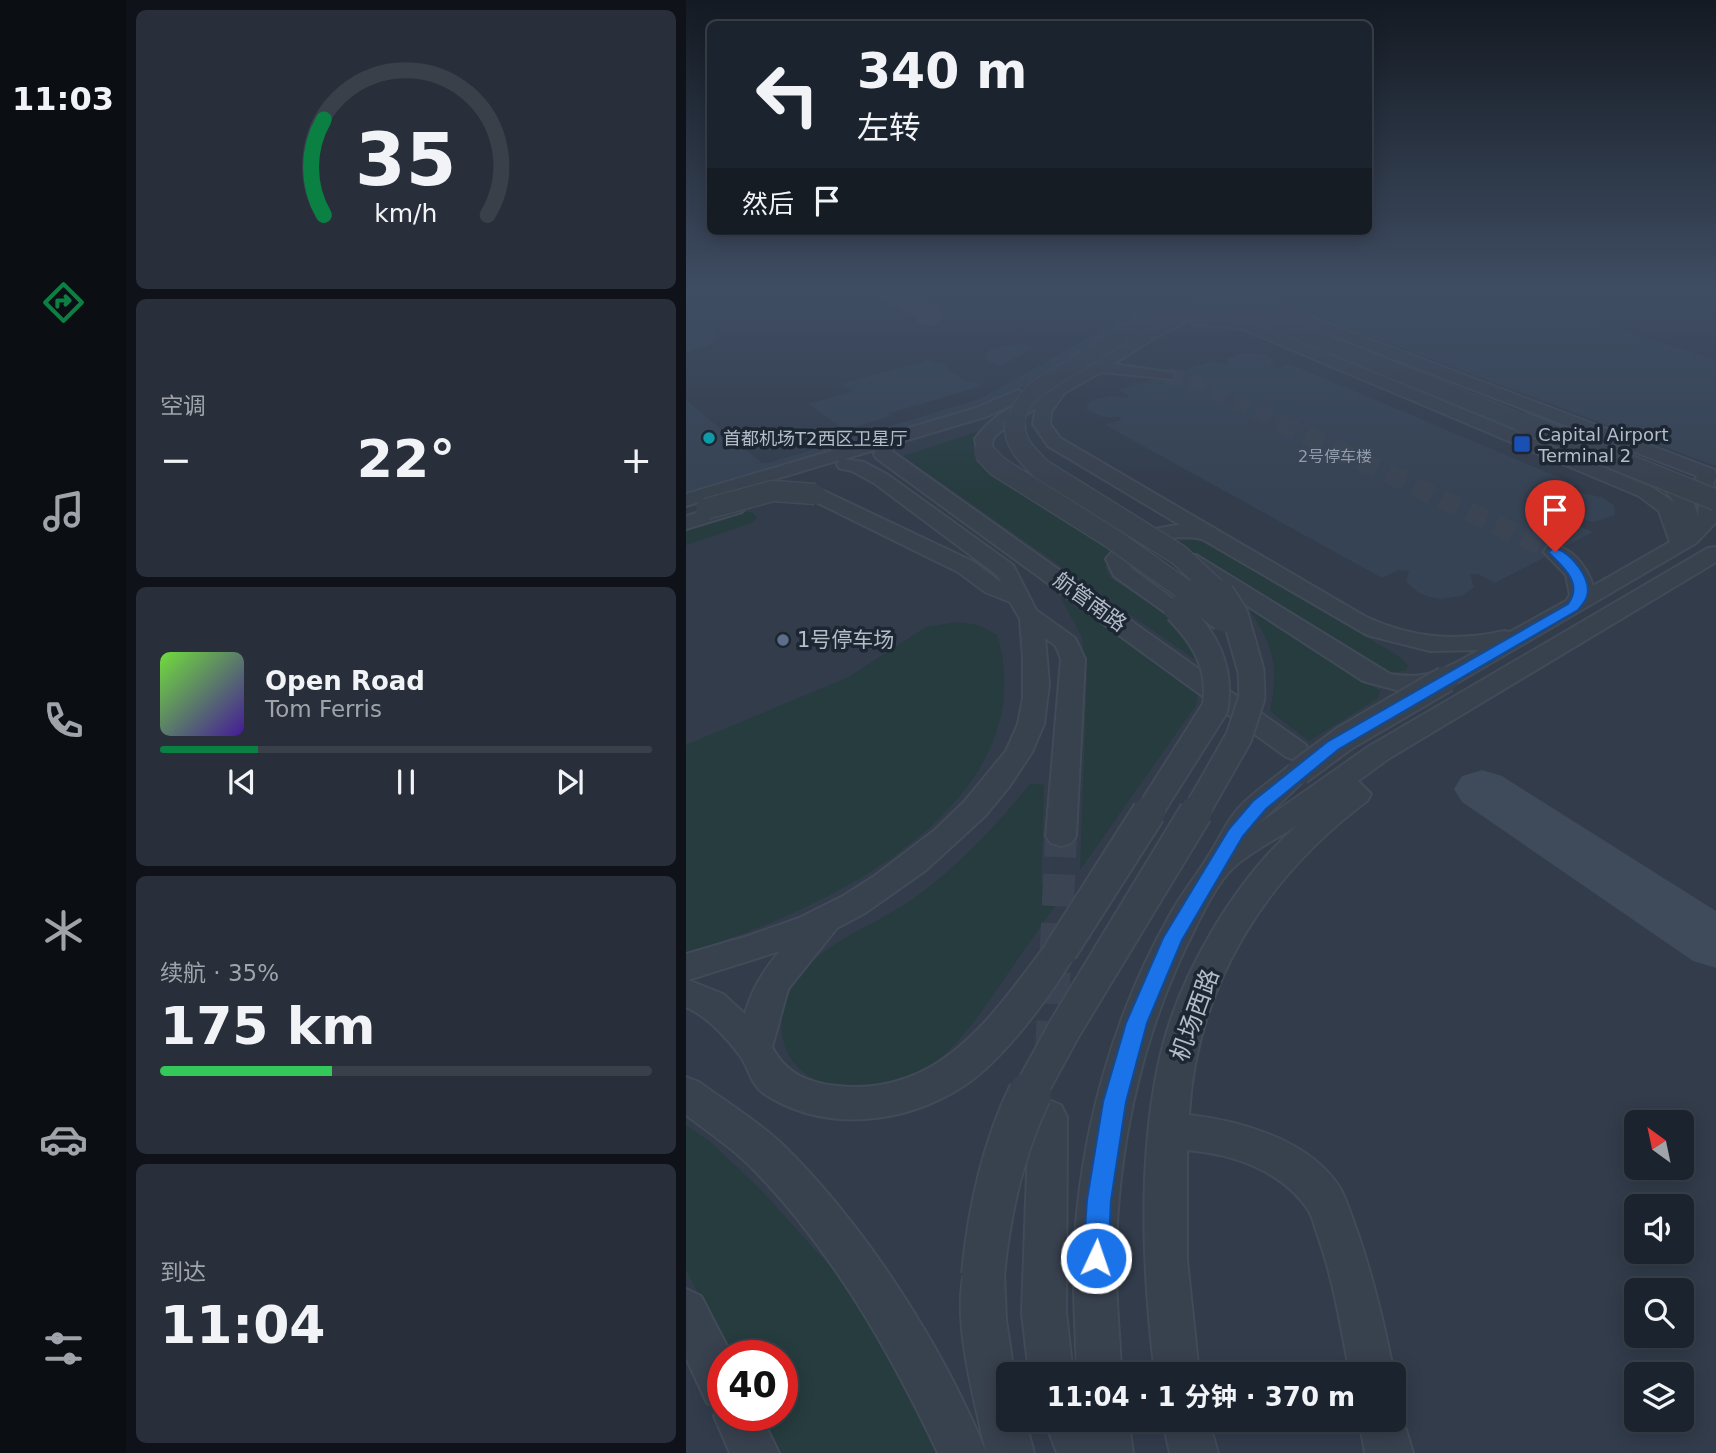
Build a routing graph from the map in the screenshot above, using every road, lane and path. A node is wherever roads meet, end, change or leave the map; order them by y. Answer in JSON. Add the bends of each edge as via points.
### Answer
{"nodes":[{"id":1,"x":1100,"y":357,"type":"edge"},
{"id":2,"x":1111,"y":357,"type":"edge"},
{"id":3,"x":1322,"y":357,"type":"edge"},
{"id":4,"x":1358,"y":357,"type":"edge"},
{"id":5,"x":1360,"y":357,"type":"edge"},
{"id":6,"x":1393,"y":357,"type":"edge"},
{"id":7,"x":1402,"y":357,"type":"edge"},
{"id":8,"x":1098,"y":367,"type":"junction"},
{"id":9,"x":1167,"y":376,"type":"tunnel mouth"},
{"id":10,"x":1076,"y":381,"type":"junction"},
{"id":11,"x":1042,"y":391,"type":"junction"},
{"id":12,"x":883,"y":454,"type":"junction"},
{"id":13,"x":846,"y":464,"type":"junction"},
{"id":14,"x":796,"y":478,"type":"junction"},
{"id":15,"x":1716,"y":480,"type":"edge"},
{"id":16,"x":815,"y":494,"type":"joint"},
{"id":17,"x":1716,"y":499,"type":"edge"},
{"id":18,"x":690,"y":506,"type":"edge"},
{"id":19,"x":1168,"y":508,"type":"junction"},
{"id":20,"x":686,"y":523,"type":"edge"},
{"id":21,"x":1163,"y":533,"type":"junction"},
{"id":22,"x":1215,"y":537,"type":"junction"},
{"id":23,"x":1678,"y":546,"type":"junction"},
{"id":24,"x":1555,"y":552,"type":"tunnel mouth"},
{"id":25,"x":1716,"y":553,"type":"edge"},
{"id":26,"x":1178,"y":555,"type":"junction"},
{"id":27,"x":1573,"y":607,"type":"junction"},
{"id":28,"x":1024,"y":608,"type":"junction"},
{"id":29,"x":1545,"y":623,"type":"junction"},
{"id":30,"x":1237,"y":632,"type":"junction"},
{"id":31,"x":1446,"y":679,"type":"junction"},
{"id":32,"x":1484,"y":691,"type":"joint"},
{"id":33,"x":1297,"y":761,"type":"junction"},
{"id":34,"x":1351,"y":790,"type":"dead end"},
{"id":35,"x":1061,"y":836,"type":"tunnel mouth"},
{"id":36,"x":1215,"y":869,"type":"junction"},
{"id":37,"x":830,"y":918,"type":"junction"},
{"id":38,"x":686,"y":967,"type":"edge"},
{"id":39,"x":686,"y":993,"type":"edge"},
{"id":40,"x":754,"y":1048,"type":"junction"},
{"id":41,"x":686,"y":1093,"type":"edge"},
{"id":42,"x":1048,"y":1117,"type":"dead end"},
{"id":43,"x":1169,"y":1131,"type":"junction"},
{"id":44,"x":686,"y":1311,"type":"edge"},
{"id":45,"x":707,"y":1354,"type":"edge"},
{"id":46,"x":1050,"y":1362,"type":"edge"},
{"id":47,"x":1099,"y":1362,"type":"edge"},
{"id":48,"x":1176,"y":1362,"type":"edge"},
{"id":49,"x":1370,"y":1362,"type":"edge"},
{"id":50,"x":744,"y":1431,"type":"edge"},
{"id":51,"x":1073,"y":1432,"type":"edge"},
{"id":52,"x":1107,"y":1432,"type":"edge"},
{"id":53,"x":1188,"y":1432,"type":"edge"},
{"id":54,"x":1385,"y":1432,"type":"edge"},
{"id":55,"x":755,"y":1453,"type":"edge"},
{"id":56,"x":963,"y":1453,"type":"edge"},
{"id":57,"x":1010,"y":1453,"type":"edge"},
{"id":58,"x":1082,"y":1453,"type":"edge"},
{"id":59,"x":1109,"y":1453,"type":"edge"},
{"id":60,"x":1194,"y":1453,"type":"edge"},
{"id":61,"x":1389,"y":1453,"type":"edge"}],
"edges":[{"from":1,"to":11,"type":"street","bridge":true},
{"from":2,"to":8,"type":"street"},
{"from":3,"to":23,"type":"street","via":[[1654,496],[1672,515]]},
{"from":4,"to":23,"type":"street","via":[[1670,484],[1685,499],[1689,533]]},
{"from":5,"to":17,"type":"street","bridge":true},
{"from":6,"to":15,"type":"street","bridge":true},
{"from":7,"to":23,"type":"street","via":[[1707,473],[1703,484],[1710,501],[1709,522]]},
{"from":8,"to":9,"type":"street"},
{"from":8,"to":10,"type":"street"},
{"from":10,"to":11,"type":"street"},
{"from":10,"to":19,"type":"street","via":[[1042,410],[1039,422],[1044,432],[1063,448]]},
{"from":11,"to":12,"type":"street","via":[[981,423]]},
{"from":11,"to":18,"type":"street"},
{"from":11,"to":26,"type":"street","bridge":true,"via":[[1025,400],[1016,418],[1017,440],[1027,457]]},
{"from":11,"to":30,"type":"street","bridge":true,"via":[[989,432],[984,452],[997,466],[1167,575]]},
{"from":12,"to":13,"type":"street"},
{"from":12,"to":33,"type":"street","name":"航管南路"},
{"from":13,"to":14,"type":"street"},
{"from":13,"to":28,"type":"street","via":[[881,479],[999,566],[1010,576]]},
{"from":14,"to":18,"type":"street","via":[[742,485]]},
{"from":14,"to":20,"type":"street","via":[[765,498]]},
{"from":16,"to":18,"type":"street","bridge":true,"via":[[771,491]]},
{"from":16,"to":28,"type":"street","via":[[967,567]]},
{"from":19,"to":21,"type":"street","via":[[1175,521]]},
{"from":19,"to":22,"type":"street"},
{"from":21,"to":22,"type":"street","via":[[1188,530]]},
{"from":21,"to":40,"type":"street","bridge":true,"via":[[1124,550],[1116,562],[1177,610],[1207,645],[1218,686],[1215,708],[1061,950],[982,1050],[949,1076],[916,1091],[841,1103],[816,1099],[772,1078]]},
{"from":22,"to":29,"type":"street","via":[[1358,622],[1396,638],[1471,645]]},
{"from":23,"to":27,"type":"street"},
{"from":24,"to":27,"type":"street","via":[[1568,562],[1582,586]]},
{"from":25,"to":32,"type":"street"},
{"from":26,"to":30,"type":"street","bridge":true,"via":[[1231,607]]},
{"from":26,"to":31,"type":"street","bridge":true,"via":[[1372,676],[1411,684]]},
{"from":27,"to":29,"type":"street"},
{"from":28,"to":35,"type":"street","via":[[1061,636],[1073,659]]},
{"from":28,"to":37,"type":"street","via":[[1036,666],[1035,704],[1024,740],[1003,774],[968,815],[928,851]]},
{"from":29,"to":31,"type":"street"},
{"from":30,"to":57,"type":"street","bridge":true,"via":[[1251,673],[1254,699],[1249,719],[1020,1110],[994,1189],[985,1243],[982,1308]]},
{"from":31,"to":33,"type":"street","bridge":true},
{"from":32,"to":36,"type":"street","via":[[1361,764]]},
{"from":33,"to":36,"type":"street","via":[[1235,833]]},
{"from":34,"to":43,"type":"street","name":"机场西路","via":[[1283,856],[1229,932],[1181,1044]]},
{"from":36,"to":47,"type":"street","via":[[1184,918],[1149,990],[1115,1102],[1099,1200]]},
{"from":37,"to":38,"type":"street"},
{"from":37,"to":40,"type":"street","via":[[775,980]]},
{"from":39,"to":40,"type":"street","via":[[727,1014]]},
{"from":41,"to":56,"type":"street","via":[[770,1159],[858,1264],[911,1350]]},
{"from":42,"to":46,"type":"street","via":[[1044,1313]]},
{"from":43,"to":48,"type":"street","name":"机场西路","via":[[1165,1228]]},
{"from":43,"to":49,"type":"street","via":[[1219,1136],[1274,1154],[1325,1200],[1355,1292]]},
{"from":44,"to":45,"type":"street"},
{"from":50,"to":55,"type":"street"},
{"from":51,"to":58,"type":"street"},
{"from":52,"to":59,"type":"street"},
{"from":53,"to":60,"type":"street"},
{"from":54,"to":61,"type":"street"}]}
